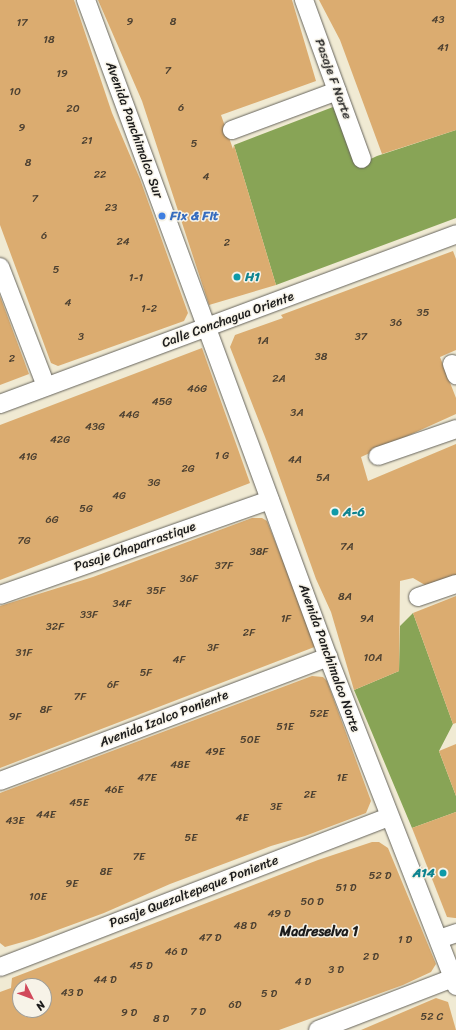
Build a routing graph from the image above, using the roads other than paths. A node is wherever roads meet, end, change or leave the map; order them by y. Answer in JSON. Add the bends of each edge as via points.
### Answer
{"nodes":[{"id":1,"x":86,"y":0,"type":"edge"},
{"id":2,"x":304,"y":0,"type":"edge"},
{"id":3,"x":337,"y":91,"type":"junction"},
{"id":4,"x":232,"y":130,"type":"dead end"},
{"id":5,"x":362,"y":159,"type":"dead end"},
{"id":6,"x":456,"y":234,"type":"edge"},
{"id":7,"x":0,"y":267,"type":"edge"},
{"id":8,"x":207,"y":328,"type":"junction"},
{"id":9,"x":46,"y":386,"type":"junction"},
{"id":10,"x":0,"y":404,"type":"edge"},
{"id":11,"x":456,"y":429,"type":"edge"},
{"id":12,"x":378,"y":456,"type":"dead end"},
{"id":13,"x":270,"y":500,"type":"junction"},
{"id":14,"x":456,"y":584,"type":"edge"},
{"id":15,"x":0,"y":595,"type":"edge"},
{"id":16,"x":418,"y":597,"type":"dead end"},
{"id":17,"x":328,"y":657,"type":"junction"},
{"id":18,"x":0,"y":781,"type":"edge"},
{"id":19,"x":388,"y":817,"type":"junction"},
{"id":20,"x":456,"y":933,"type":"edge"},
{"id":21,"x":439,"y":939,"type":"junction"},
{"id":22,"x":0,"y":967,"type":"edge"},
{"id":23,"x":455,"y":982,"type":"edge"},
{"id":24,"x":318,"y":1030,"type":"edge"}],
"edges":[{"from":1,"to":8,"type":"street","name":"Avenida Panchimalco Sur"},
{"from":2,"to":3,"type":"street","name":"Pasaje F Norte"},
{"from":3,"to":4,"type":"street"},
{"from":3,"to":5,"type":"street","name":"Pasaje F Norte"},
{"from":6,"to":8,"type":"street","name":"Calle Conchagua Oriente"},
{"from":7,"to":9,"type":"street"},
{"from":8,"to":9,"type":"street","name":"Calle Conchagua Oriente"},
{"from":8,"to":13,"type":"street","name":"Avenida Panchimalco Norte"},
{"from":9,"to":10,"type":"street","name":"Calle Conchagua Oriente"},
{"from":11,"to":12,"type":"street"},
{"from":13,"to":15,"type":"street","name":"Pasaje Chaparrastique"},
{"from":13,"to":17,"type":"street","name":"Avenida Panchimalco Norte"},
{"from":14,"to":16,"type":"street"},
{"from":17,"to":18,"type":"street","name":"Avenida Izalco Poniente"},
{"from":17,"to":19,"type":"street","name":"Avenida Panchimalco Norte"},
{"from":19,"to":21,"type":"street","name":"Avenida Panchimalco Norte"},
{"from":19,"to":22,"type":"street","name":"Pasaje Quezaltepeque Poniente"},
{"from":20,"to":21,"type":"street"},
{"from":21,"to":23,"type":"street","name":"Avenida Panchimalco Norte"},
{"from":23,"to":24,"type":"street"}]}
